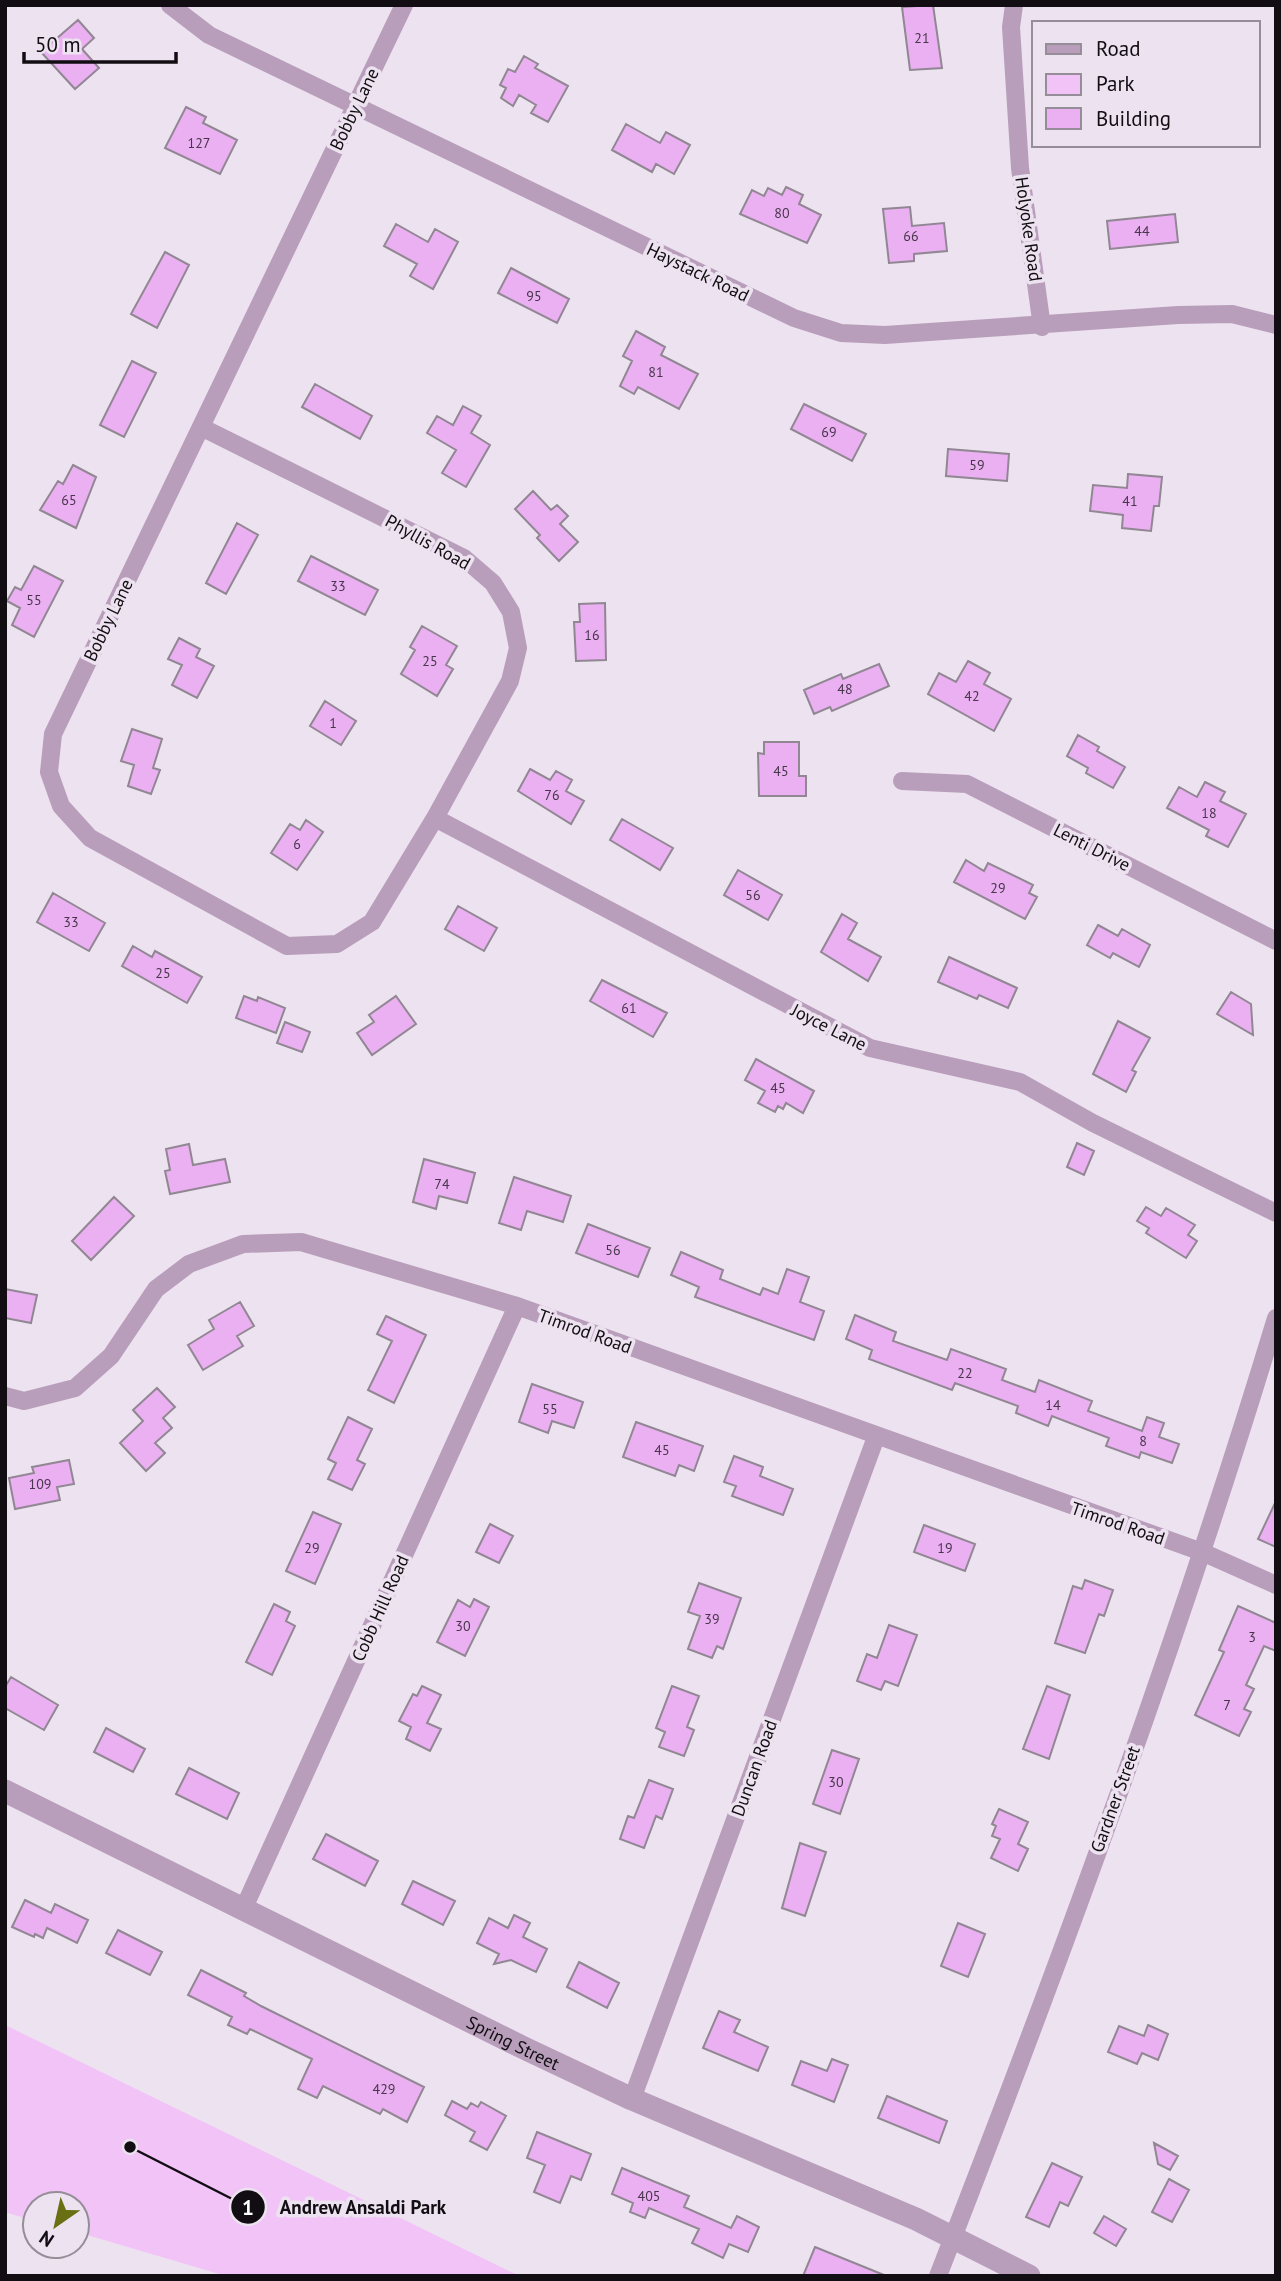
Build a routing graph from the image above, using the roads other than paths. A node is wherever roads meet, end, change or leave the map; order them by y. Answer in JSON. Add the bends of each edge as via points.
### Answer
{"nodes":[{"id":1,"x":170,"y":5,"type":"edge"},
{"id":2,"x":404,"y":5,"type":"edge"},
{"id":3,"x":1014,"y":5,"type":"edge"},
{"id":4,"x":355,"y":106,"type":"junction"},
{"id":5,"x":1276,"y":325,"type":"edge"},
{"id":6,"x":1042,"y":327,"type":"junction"},
{"id":7,"x":201,"y":427,"type":"junction"},
{"id":8,"x":902,"y":781,"type":"dead end"},
{"id":9,"x":435,"y":818,"type":"junction"},
{"id":10,"x":1276,"y":941,"type":"edge"},
{"id":11,"x":1276,"y":1213,"type":"edge"},
{"id":12,"x":517,"y":1306,"type":"junction"},
{"id":13,"x":1276,"y":1318,"type":"edge"},
{"id":14,"x":5,"y":1396,"type":"edge"},
{"id":15,"x":876,"y":1437,"type":"junction"},
{"id":16,"x":1202,"y":1552,"type":"junction"},
{"id":17,"x":1276,"y":1585,"type":"edge"},
{"id":18,"x":5,"y":1791,"type":"edge"},
{"id":19,"x":243,"y":1910,"type":"junction"},
{"id":20,"x":632,"y":2099,"type":"junction"},
{"id":21,"x":953,"y":2236,"type":"junction"},
{"id":22,"x":938,"y":2276,"type":"edge"},
{"id":23,"x":1030,"y":2276,"type":"edge"}],
"edges":[{"from":1,"to":4,"type":"street","name":"Haystack Road","via":[[208,35]]},
{"from":2,"to":4,"type":"street","name":"Bobby Lane"},
{"from":3,"to":6,"type":"street","name":"Holyoke Road","via":[[1011,27],[1020,168]]},
{"from":4,"to":6,"type":"street","name":"Haystack Road","via":[[794,318],[841,332],[885,335]]},
{"from":4,"to":7,"type":"street","name":"Bobby Lane"},
{"from":5,"to":6,"type":"street","name":"Haystack Road","via":[[1232,314]]},
{"from":7,"to":9,"type":"street","name":"Phyllis Road","via":[[464,558],[494,583],[512,612],[517,649],[510,681]]},
{"from":7,"to":9,"type":"street","name":"Bobby Lane","via":[[53,734],[49,772],[61,806],[90,838],[287,946],[337,944],[372,922]]},
{"from":8,"to":10,"type":"street","name":"Lenti Drive","via":[[967,784]]},
{"from":9,"to":11,"type":"street","name":"Joyce Lane","via":[[870,1048],[1020,1082]]},
{"from":12,"to":14,"type":"street","name":"Timrod Road","via":[[301,1241],[243,1244],[189,1264],[156,1289],[111,1356],[75,1388],[24,1401]]},
{"from":12,"to":15,"type":"street","name":"Timrod Road"},
{"from":12,"to":19,"type":"street","name":"Cobb Hill Road"},
{"from":13,"to":16,"type":"street","name":"Gardner Street"},
{"from":15,"to":16,"type":"street","name":"Timrod Road"},
{"from":15,"to":20,"type":"street","name":"Duncan Road"},
{"from":16,"to":17,"type":"street","name":"Timrod Road"},
{"from":16,"to":21,"type":"street","name":"Gardner Street"},
{"from":18,"to":19,"type":"street","name":"Spring Street"},
{"from":19,"to":20,"type":"street","name":"Spring Street"},
{"from":20,"to":21,"type":"street","name":"Spring Street"},
{"from":21,"to":22,"type":"street","name":"Gardner Street"},
{"from":21,"to":23,"type":"street","name":"Spring Street"}]}
